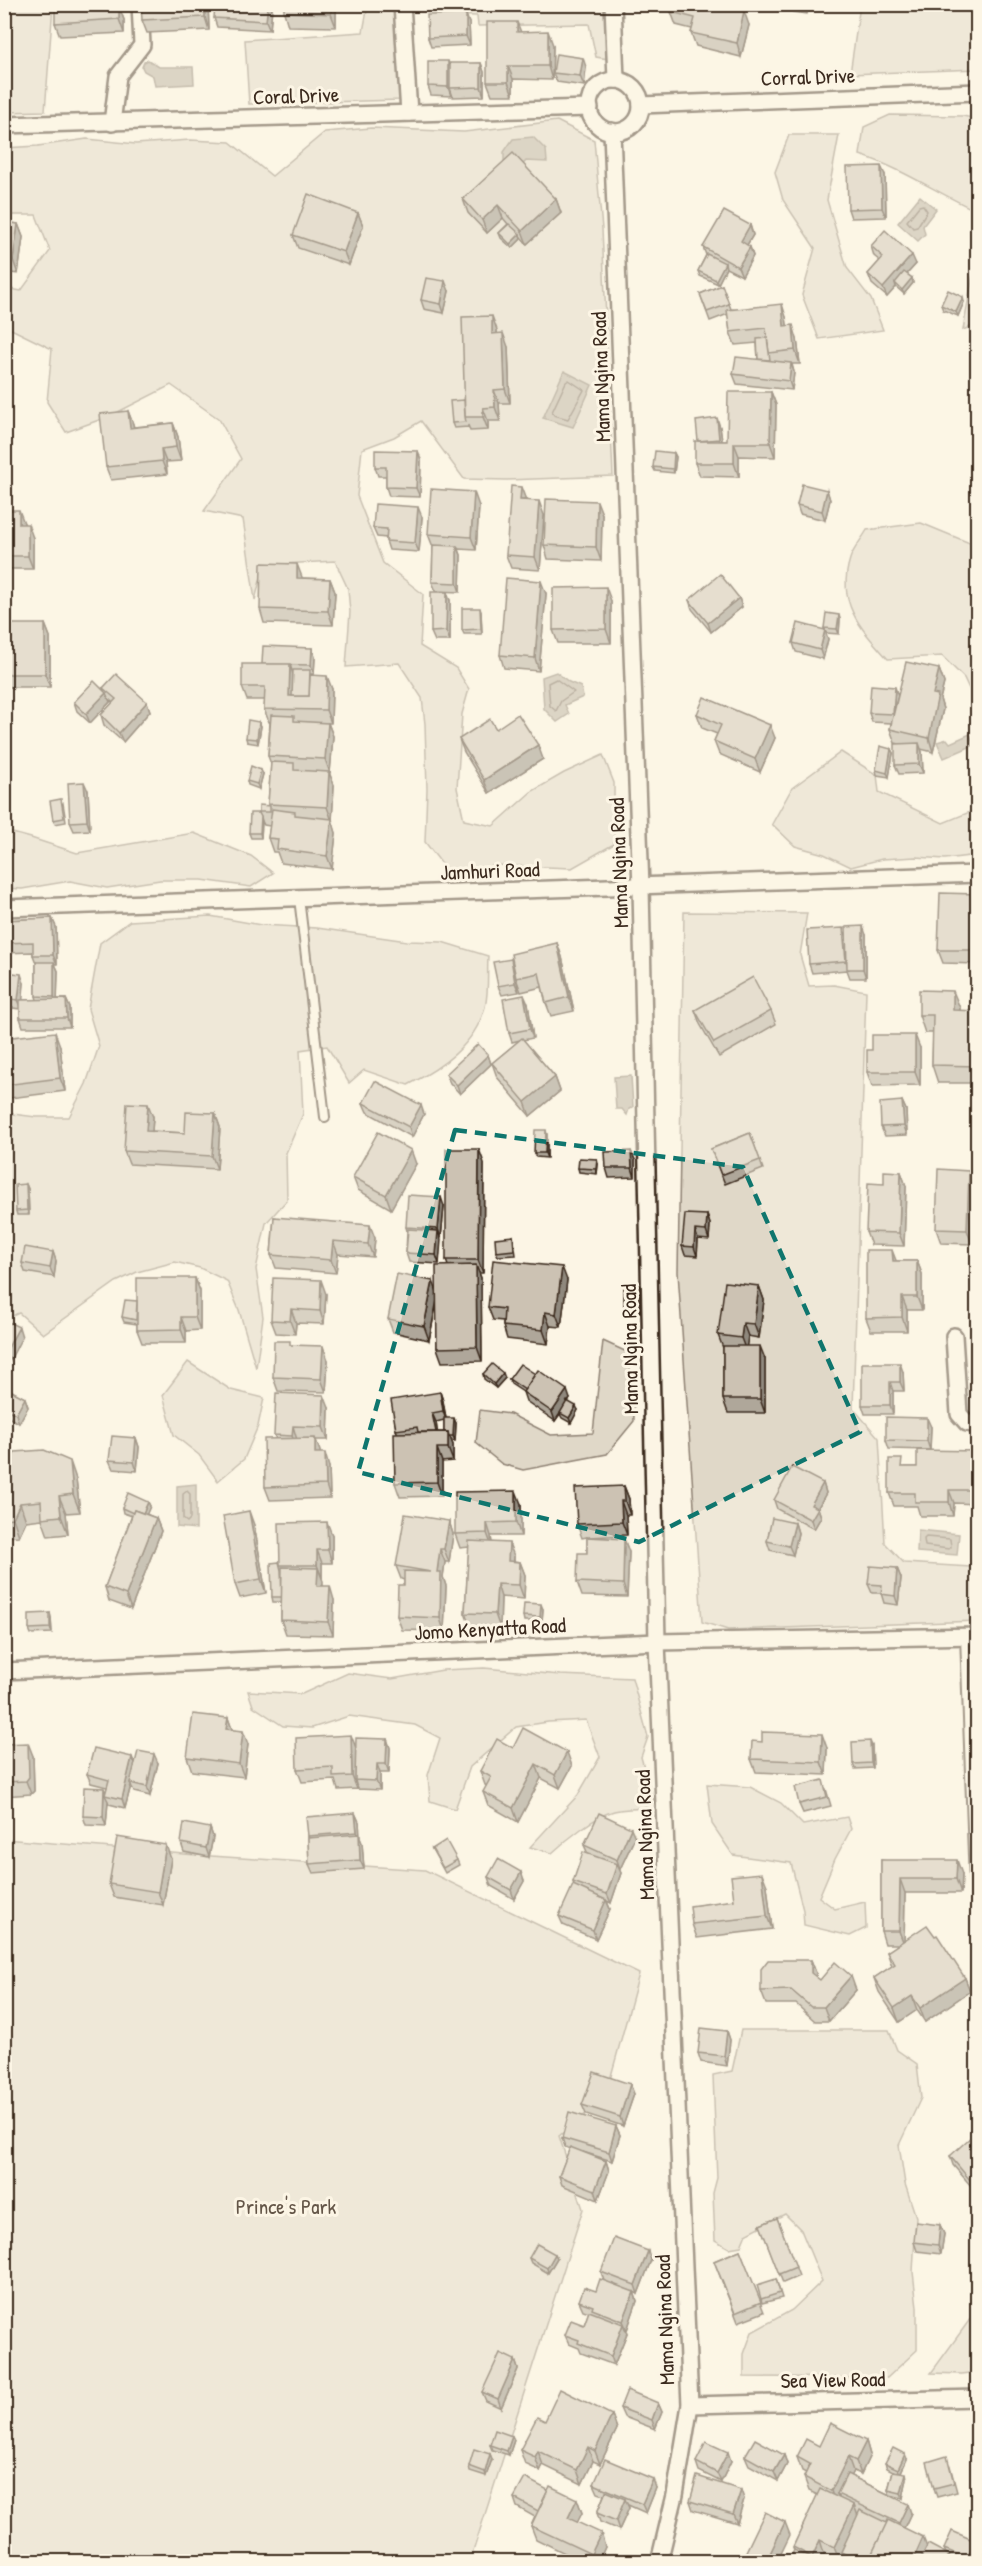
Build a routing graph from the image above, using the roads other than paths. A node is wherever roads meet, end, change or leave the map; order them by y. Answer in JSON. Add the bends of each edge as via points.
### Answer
{"nodes":[{"id":1,"x":141,"y":4,"type":"edge"},
{"id":2,"x":402,"y":4,"type":"edge"},
{"id":3,"x":613,"y":4,"type":"edge"},
{"id":4,"x":616,"y":80,"type":"junction"},
{"id":5,"x":978,"y":92,"type":"edge"},
{"id":6,"x":641,"y":105,"type":"junction"},
{"id":7,"x":590,"y":108,"type":"junction"},
{"id":8,"x":409,"y":113,"type":"junction"},
{"id":9,"x":112,"y":123,"type":"junction"},
{"id":10,"x":4,"y":125,"type":"edge"},
{"id":11,"x":612,"y":132,"type":"junction"},
{"id":12,"x":978,"y":874,"type":"edge"},
{"id":13,"x":641,"y":887,"type":"junction"},
{"id":14,"x":300,"y":898,"type":"junction"},
{"id":15,"x":4,"y":908,"type":"edge"},
{"id":16,"x":325,"y":1118,"type":"dead end"},
{"id":17,"x":954,"y":1336,"type":"dead end"},
{"id":18,"x":978,"y":1425,"type":"edge"},
{"id":19,"x":971,"y":1636,"type":"edge"},
{"id":20,"x":657,"y":1642,"type":"junction"},
{"id":21,"x":4,"y":1671,"type":"edge"},
{"id":22,"x":974,"y":1883,"type":"dead end"},
{"id":23,"x":978,"y":2398,"type":"edge"},
{"id":24,"x":690,"y":2404,"type":"junction"},
{"id":25,"x":659,"y":2562,"type":"edge"}],
"edges":[{"from":1,"to":9,"type":"street","via":[[142,45],[118,76]]},
{"from":2,"to":8,"type":"street"},
{"from":3,"to":4,"type":"street"},
{"from":4,"to":6,"type":"street","via":[[630,85]]},
{"from":4,"to":7,"type":"street","via":[[594,92]]},
{"from":5,"to":6,"type":"street","name":"Corral Drive"},
{"from":6,"to":11,"type":"street","via":[[636,122]]},
{"from":7,"to":8,"type":"street","name":"Coral Drive"},
{"from":7,"to":11,"type":"street","via":[[597,124]]},
{"from":8,"to":9,"type":"street","name":"Coral Drive"},
{"from":9,"to":10,"type":"street","name":"Coral Drive"},
{"from":11,"to":13,"type":"street","name":"Mama Ngina Road"},
{"from":12,"to":13,"type":"street","name":"Jamhuri Road"},
{"from":13,"to":14,"type":"street","name":"Jamhuri Road"},
{"from":13,"to":20,"type":"street","name":"Mama Ngina Road"},
{"from":14,"to":15,"type":"street","name":"Jamhuri Road"},
{"from":14,"to":16,"type":"lane"},
{"from":17,"to":18,"type":"street","via":[[959,1414],[967,1423]]},
{"from":19,"to":20,"type":"street","name":"Jomo Kenyatta Road"},
{"from":19,"to":22,"type":"lane"},
{"from":20,"to":21,"type":"street","name":"Jomo Kenyatta Road"},
{"from":20,"to":24,"type":"street","name":"Mama Ngina Road"},
{"from":23,"to":24,"type":"street","name":"Sea View Road"},
{"from":24,"to":25,"type":"street","name":"Mama Ngina Road"}]}
